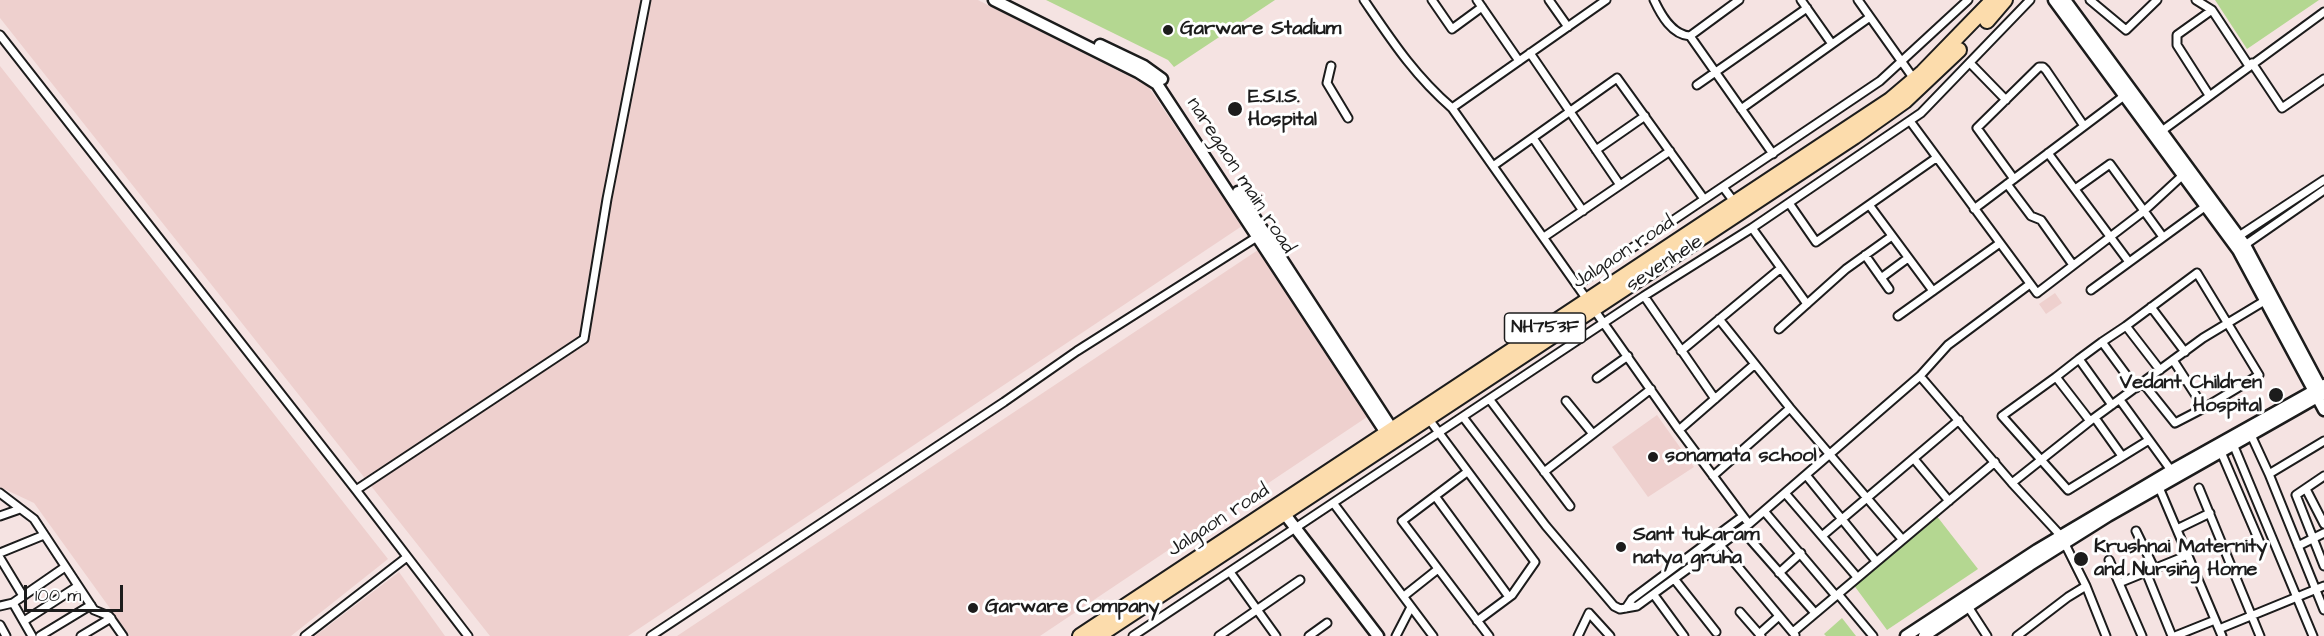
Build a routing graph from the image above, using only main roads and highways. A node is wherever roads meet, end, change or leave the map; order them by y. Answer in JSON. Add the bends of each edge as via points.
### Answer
{"nodes":[{"id":1,"x":1993,"y":0,"type":"edge"},
{"id":2,"x":2005,"y":0,"type":"edge"},
{"id":3,"x":1591,"y":304,"type":"junction"},
{"id":4,"x":1392,"y":436,"type":"junction"},
{"id":5,"x":1080,"y":636,"type":"edge"},
{"id":6,"x":1098,"y":636,"type":"edge"}],
"edges":[{"from":1,"to":3,"type":"highway","name":"Jalgaon road","number":"NH753F","via":[[1890,100]]},
{"from":2,"to":3,"type":"highway","name":"Jalgaon road","number":"NH753F","via":[[1905,100]]},
{"from":3,"to":4,"type":"highway","name":"Jalgaon road","number":"NH753F"},
{"from":3,"to":4,"type":"highway","name":"Jalgaon road","number":"NH753F","via":[[1428,418]]},
{"from":4,"to":5,"type":"highway","name":"Jalgaon road","number":"NH753F"},
{"from":4,"to":6,"type":"highway","name":"Jalgaon road","number":"NH753F"}]}
